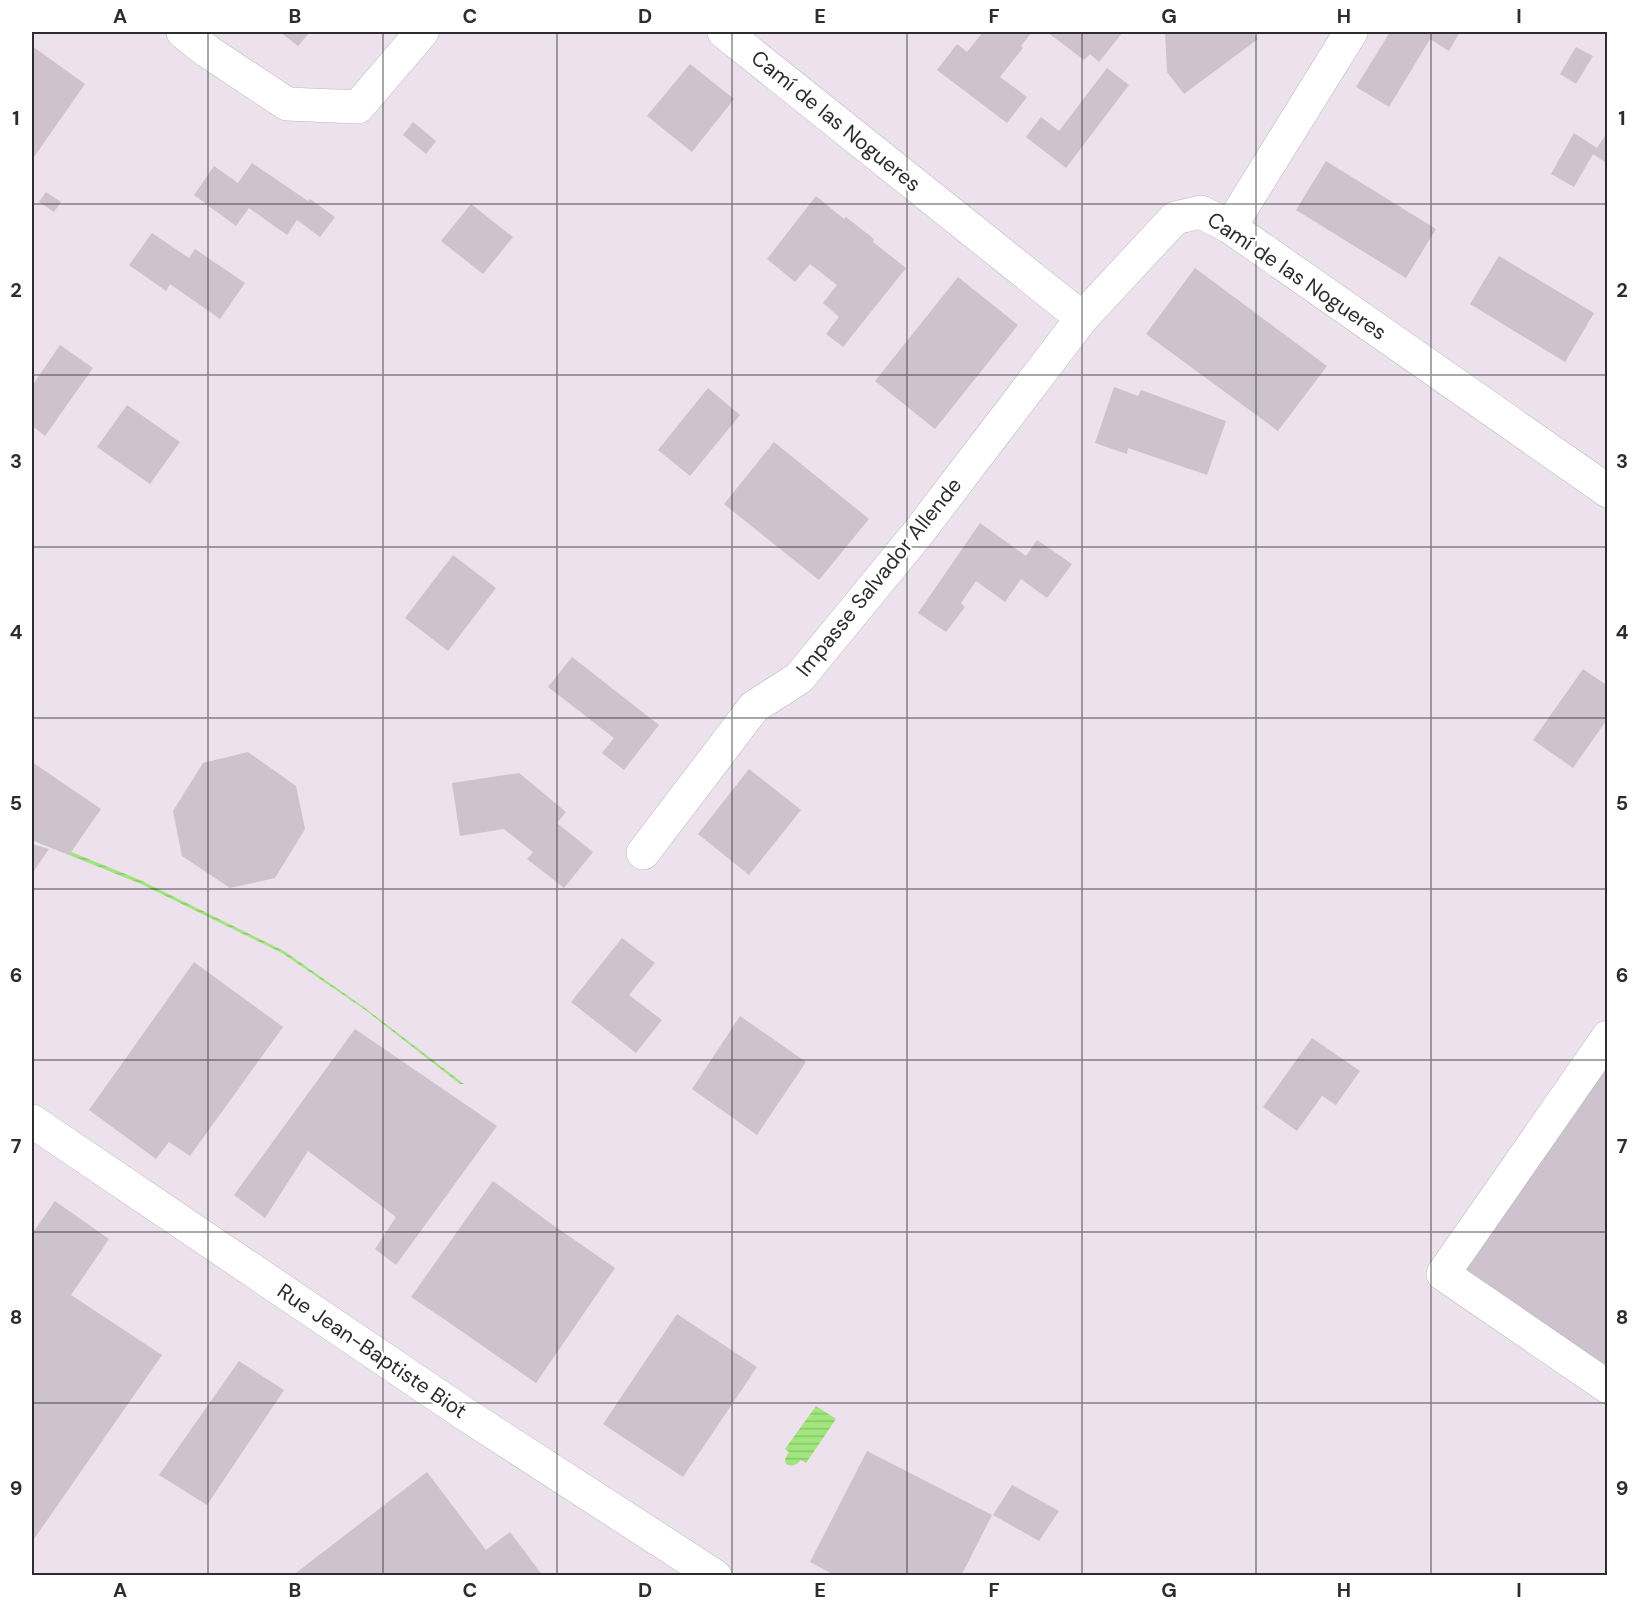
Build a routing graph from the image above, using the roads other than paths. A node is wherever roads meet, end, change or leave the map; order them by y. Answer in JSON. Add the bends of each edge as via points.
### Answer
{"nodes":[{"id":1,"x":183,"y":32,"type":"edge"},
{"id":2,"x":422,"y":32,"type":"edge"},
{"id":3,"x":724,"y":32,"type":"edge"},
{"id":4,"x":1351,"y":32,"type":"edge"},
{"id":5,"x":1230,"y":227,"type":"junction"},
{"id":6,"x":1082,"y":318,"type":"junction"},
{"id":7,"x":1608,"y":491,"type":"edge"},
{"id":8,"x":643,"y":853,"type":"dead end"},
{"id":9,"x":1608,"y":1037,"type":"edge"},
{"id":10,"x":32,"y":1121,"type":"edge"},
{"id":11,"x":1608,"y":1387,"type":"edge"},
{"id":12,"x":715,"y":1575,"type":"edge"}],
"edges":[{"from":1,"to":2,"type":"street","via":[[287,104],[358,107]]},
{"from":3,"to":6,"type":"street","name":"Camí de las Nogueres"},
{"from":4,"to":5,"type":"street"},
{"from":5,"to":6,"type":"street","name":"Camí de las Nogueres","via":[[1201,212],[1175,218]]},
{"from":5,"to":7,"type":"street","name":"Camí de las Nogueres"},
{"from":6,"to":8,"type":"street","name":"Impasse Salvador Allende","via":[[903,551],[799,678],[754,707]]},
{"from":9,"to":11,"type":"street","via":[[1443,1274]]},
{"from":10,"to":12,"type":"street","name":"Rue Jean-Baptiste Biot","via":[[468,1416]]}]}
